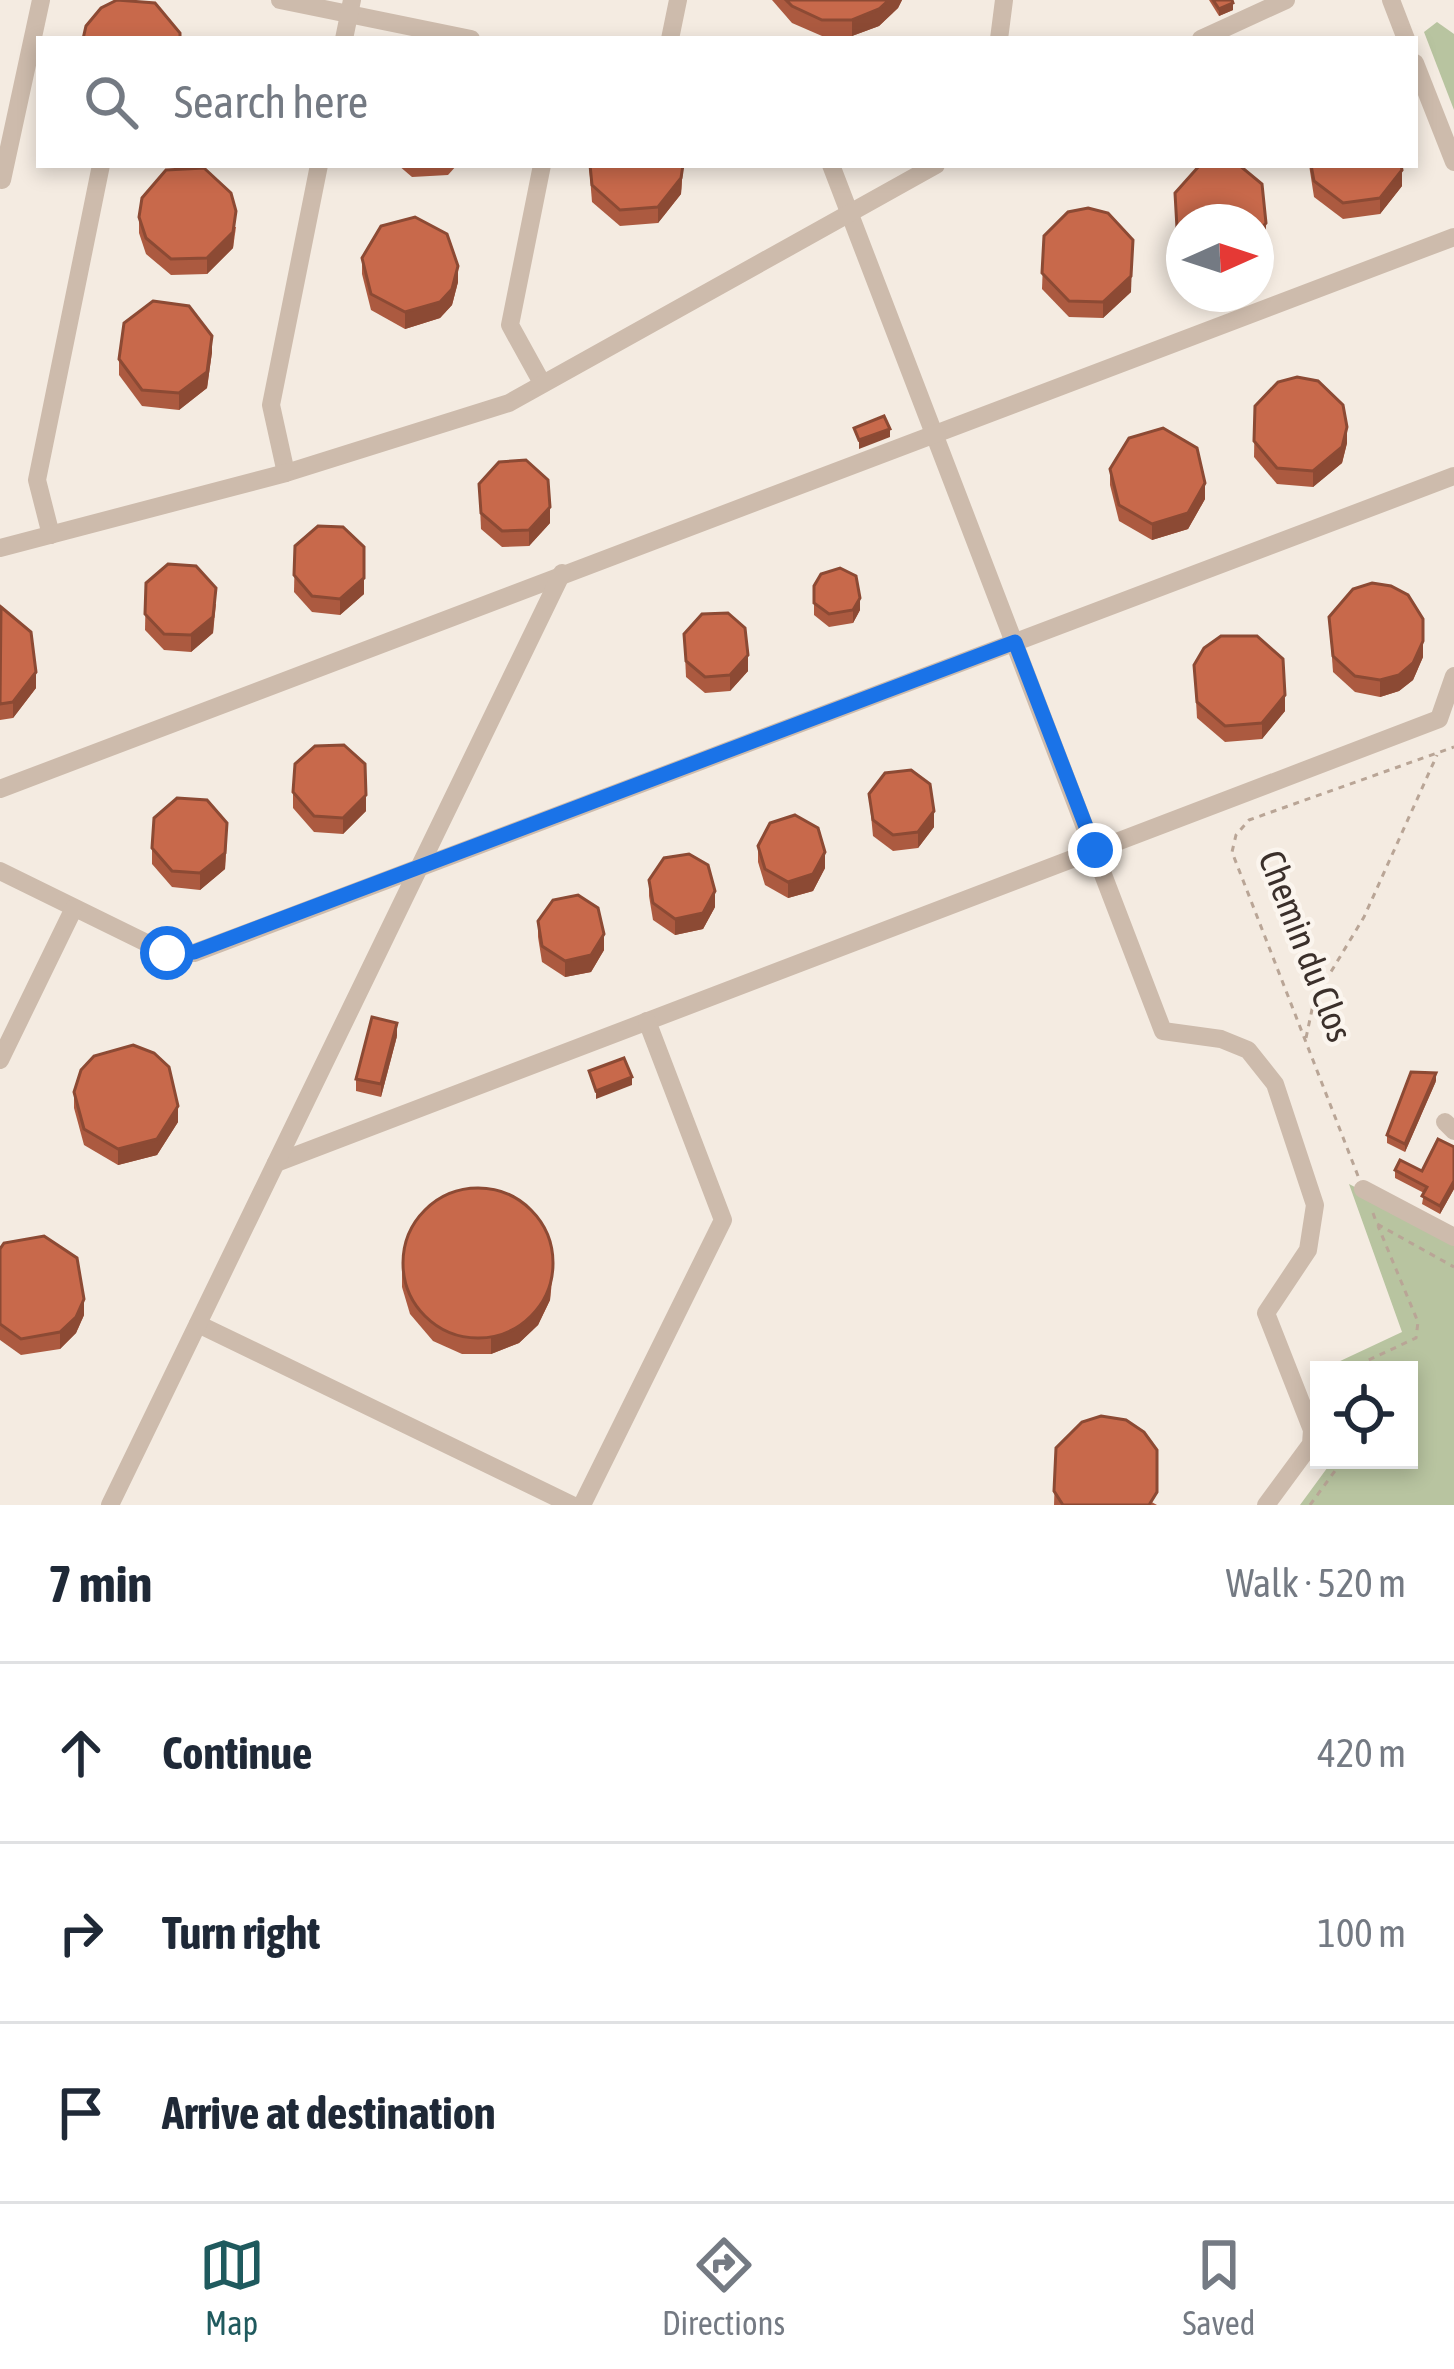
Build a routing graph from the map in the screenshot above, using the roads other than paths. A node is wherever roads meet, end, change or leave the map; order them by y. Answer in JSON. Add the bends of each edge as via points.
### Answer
{"nodes":[{"id":1,"x":41,"y":0,"type":"edge"},
{"id":2,"x":280,"y":0,"type":"edge"},
{"id":3,"x":678,"y":0,"type":"edge"},
{"id":4,"x":1004,"y":0,"type":"edge"},
{"id":5,"x":1286,"y":0,"type":"edge"},
{"id":6,"x":350,"y":7,"type":"edge"},
{"id":7,"x":1394,"y":8,"type":"edge"},
{"id":8,"x":460,"y":36,"type":"edge"},
{"id":9,"x":671,"y":36,"type":"edge"},
{"id":10,"x":999,"y":36,"type":"edge"},
{"id":11,"x":1208,"y":36,"type":"edge"},
{"id":12,"x":1405,"y":36,"type":"edge"},
{"id":13,"x":1418,"y":71,"type":"edge"},
{"id":14,"x":1454,"y":162,"type":"edge"},
{"id":15,"x":100,"y":168,"type":"edge"},
{"id":16,"x":318,"y":168,"type":"edge"},
{"id":17,"x":541,"y":168,"type":"edge"},
{"id":18,"x":832,"y":168,"type":"edge"},
{"id":19,"x":930,"y":168,"type":"edge"},
{"id":20,"x":2,"y":180,"type":"edge"},
{"id":21,"x":847,"y":210,"type":"junction"},
{"id":22,"x":1454,"y":237,"type":"edge"},
{"id":23,"x":542,"y":383,"type":"junction"},
{"id":24,"x":936,"y":437,"type":"junction"},
{"id":25,"x":286,"y":473,"type":"junction"},
{"id":26,"x":1454,"y":476,"type":"edge"},
{"id":27,"x":51,"y":535,"type":"junction"},
{"id":28,"x":0,"y":548,"type":"edge"},
{"id":29,"x":562,"y":573,"type":"junction"},
{"id":30,"x":1015,"y":642,"type":"junction"},
{"id":31,"x":1454,"y":676,"type":"edge"},
{"id":32,"x":0,"y":789,"type":"edge"},
{"id":33,"x":1095,"y":850,"type":"junction"},
{"id":34,"x":423,"y":867,"type":"junction"},
{"id":35,"x":0,"y":872,"type":"edge"},
{"id":36,"x":74,"y":908,"type":"junction"},
{"id":37,"x":646,"y":1022,"type":"junction"},
{"id":38,"x":0,"y":1060,"type":"edge"},
{"id":39,"x":276,"y":1163,"type":"junction"},
{"id":40,"x":1363,"y":1189,"type":"road end"},
{"id":41,"x":1454,"y":1237,"type":"edge"},
{"id":42,"x":198,"y":1324,"type":"junction"},
{"id":43,"x":110,"y":1505,"type":"edge"},
{"id":44,"x":572,"y":1505,"type":"edge"},
{"id":45,"x":582,"y":1505,"type":"edge"},
{"id":46,"x":1266,"y":1505,"type":"edge"}],
"edges":[{"from":1,"to":20,"type":"street"},
{"from":2,"to":6,"type":"street"},
{"from":3,"to":9,"type":"street"},
{"from":4,"to":10,"type":"street"},
{"from":5,"to":11,"type":"street"},
{"from":6,"to":8,"type":"street"},
{"from":7,"to":12,"type":"street"},
{"from":13,"to":14,"type":"street"},
{"from":15,"to":27,"type":"street","via":[[37,480]]},
{"from":16,"to":25,"type":"street","via":[[271,405]]},
{"from":17,"to":23,"type":"street","via":[[510,325]]},
{"from":18,"to":21,"type":"street"},
{"from":19,"to":21,"type":"street"},
{"from":21,"to":23,"type":"street"},
{"from":21,"to":24,"type":"street"},
{"from":22,"to":24,"type":"street"},
{"from":23,"to":25,"type":"street","via":[[509,403]]},
{"from":24,"to":29,"type":"street"},
{"from":24,"to":30,"type":"street"},
{"from":25,"to":27,"type":"street"},
{"from":26,"to":30,"type":"street"},
{"from":27,"to":28,"type":"street"},
{"from":29,"to":32,"type":"street"},
{"from":29,"to":34,"type":"street"},
{"from":30,"to":33,"type":"street"},
{"from":30,"to":34,"type":"street"},
{"from":31,"to":33,"type":"street","via":[[1439,719]]},
{"from":33,"to":37,"type":"street"},
{"from":33,"to":46,"type":"street","via":[[1163,1031],[1248,1050],[1274,1084],[1315,1205],[1308,1250],[1266,1313],[1310,1414],[1311,1444]]},
{"from":34,"to":36,"type":"street","via":[[194,952],[167,953]]},
{"from":34,"to":39,"type":"street"},
{"from":35,"to":36,"type":"street"},
{"from":36,"to":38,"type":"street"},
{"from":37,"to":39,"type":"street"},
{"from":37,"to":45,"type":"street","via":[[723,1220]]},
{"from":39,"to":42,"type":"street"},
{"from":40,"to":41,"type":"street"},
{"from":42,"to":43,"type":"street"},
{"from":42,"to":44,"type":"street"}]}
